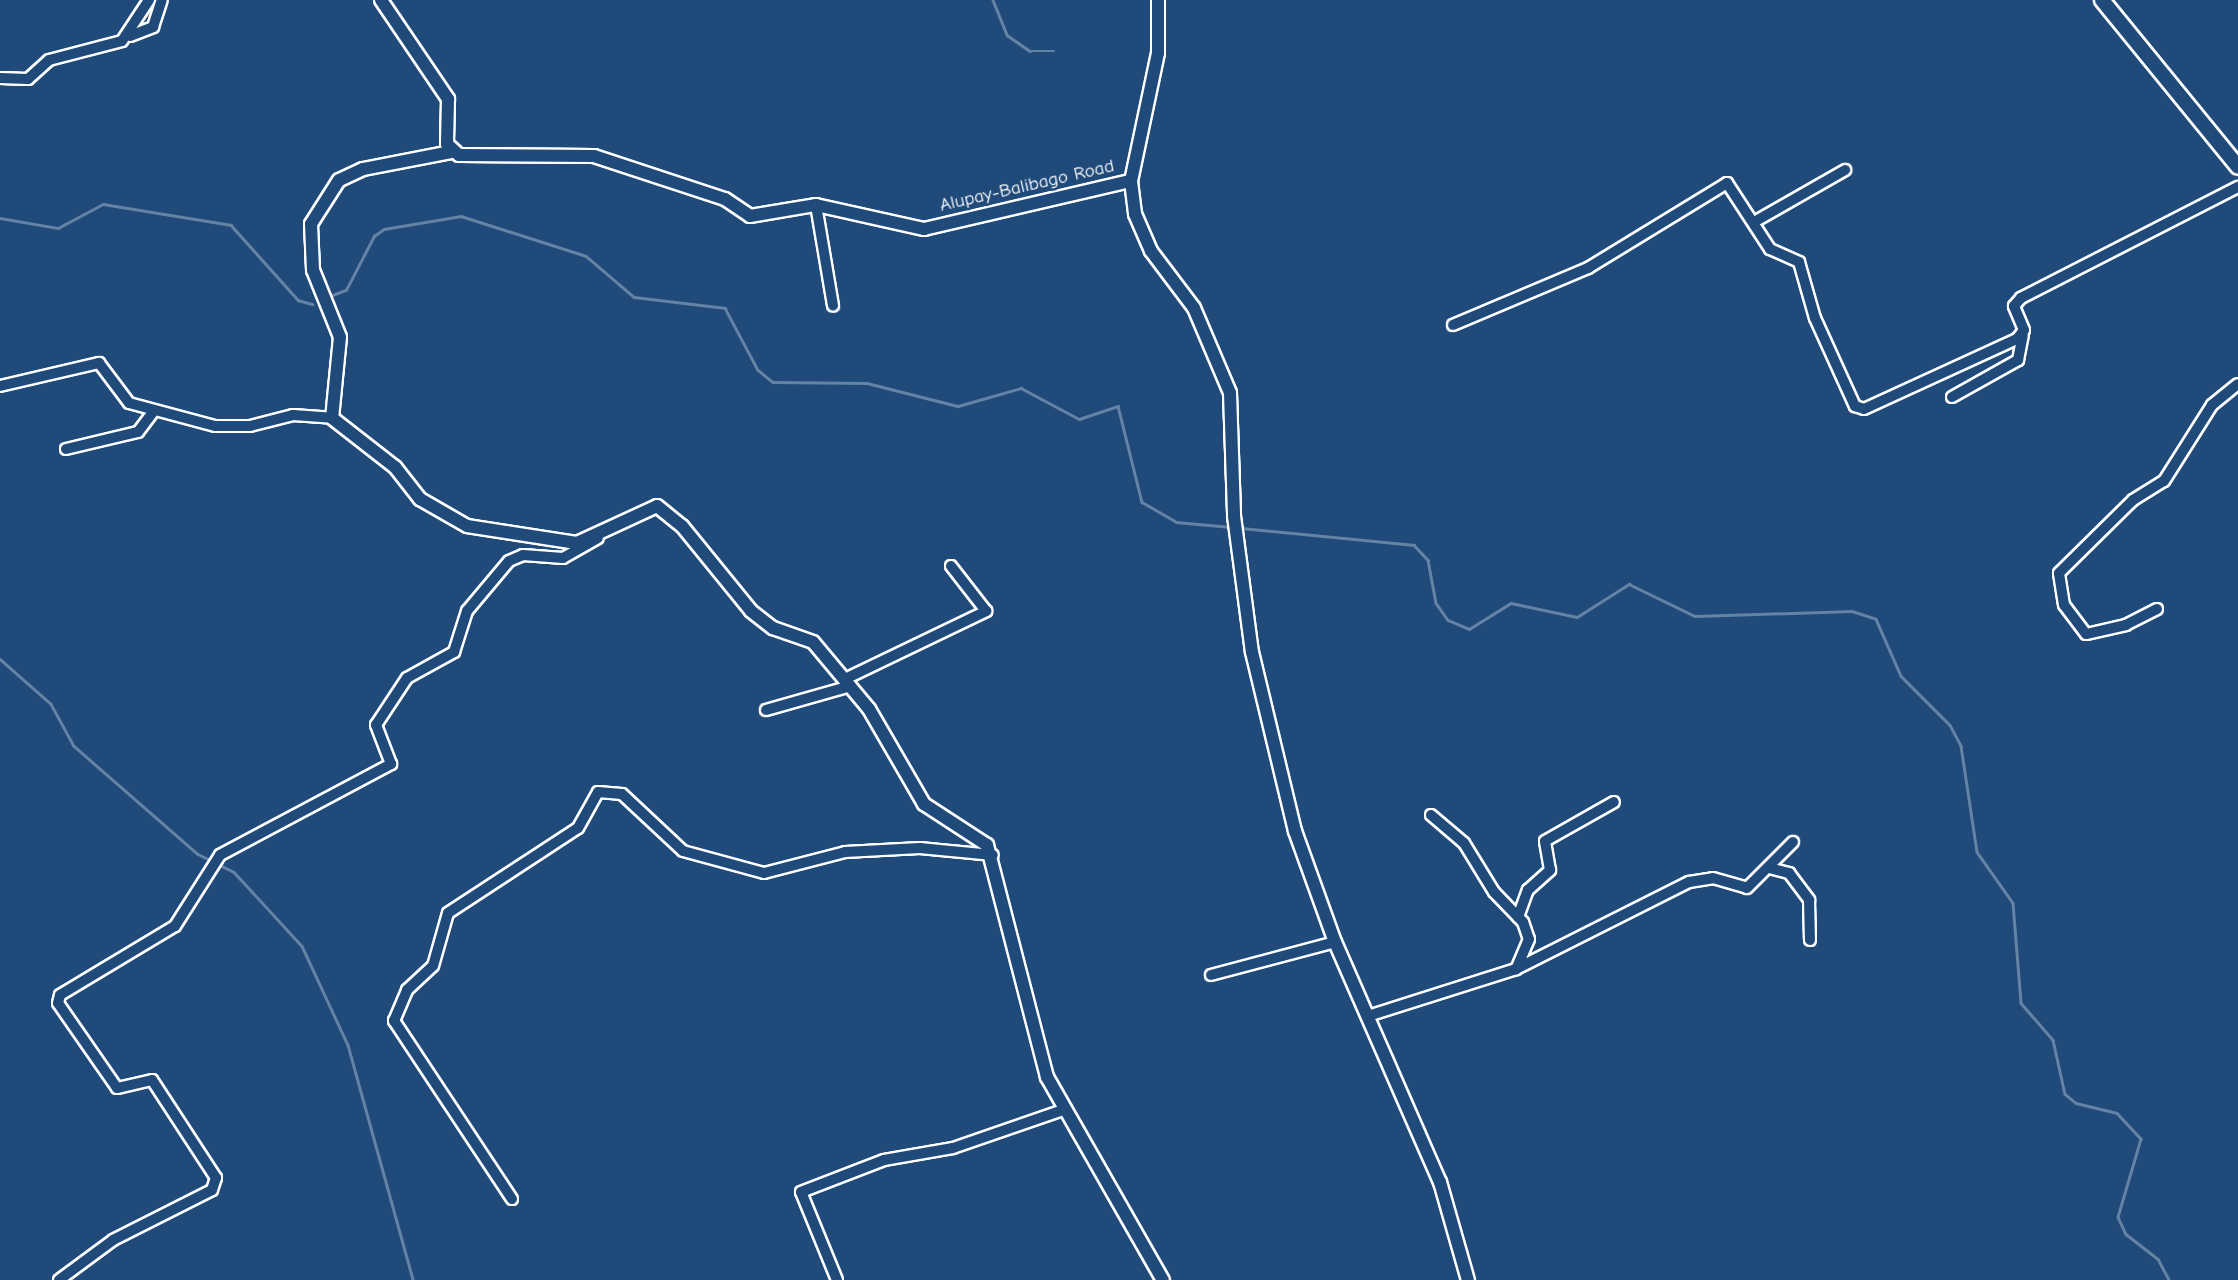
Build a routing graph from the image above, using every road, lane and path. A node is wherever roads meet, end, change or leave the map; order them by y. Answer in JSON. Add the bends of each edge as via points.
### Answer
{"nodes":[{"id":1,"x":149,"y":0,"type":"edge"},
{"id":2,"x":162,"y":0,"type":"edge"},
{"id":3,"x":381,"y":0,"type":"edge"},
{"id":4,"x":1158,"y":0,"type":"edge"},
{"id":5,"x":2102,"y":0,"type":"edge"},
{"id":6,"x":130,"y":36,"type":"junction"},
{"id":7,"x":0,"y":78,"type":"edge"},
{"id":8,"x":451,"y":152,"type":"junction"},
{"id":9,"x":2238,"y":167,"type":"edge"},
{"id":10,"x":1845,"y":170,"type":"dead end"},
{"id":11,"x":1131,"y":181,"type":"junction"},
{"id":12,"x":2238,"y":187,"type":"edge"},
{"id":13,"x":816,"y":205,"type":"junction"},
{"id":14,"x":1754,"y":222,"type":"junction"},
{"id":15,"x":833,"y":306,"type":"dead end"},
{"id":16,"x":1453,"y":325,"type":"dead end"},
{"id":17,"x":2024,"y":335,"type":"junction"},
{"id":18,"x":2238,"y":384,"type":"edge"},
{"id":19,"x":0,"y":386,"type":"edge"},
{"id":20,"x":1952,"y":397,"type":"dead end"},
{"id":21,"x":154,"y":411,"type":"junction"},
{"id":22,"x":332,"y":418,"type":"junction"},
{"id":23,"x":66,"y":449,"type":"dead end"},
{"id":24,"x":610,"y":529,"type":"junction"},
{"id":25,"x":951,"y":566,"type":"dead end"},
{"id":26,"x":2157,"y":609,"type":"dead end"},
{"id":27,"x":848,"y":683,"type":"junction"},
{"id":28,"x":766,"y":710,"type":"dead end"},
{"id":29,"x":1614,"y":803,"type":"dead end"},
{"id":30,"x":1431,"y":815,"type":"dead end"},
{"id":31,"x":1793,"y":842,"type":"dead end"},
{"id":32,"x":993,"y":855,"type":"junction"},
{"id":33,"x":1769,"y":868,"type":"junction"},
{"id":34,"x":1518,"y":917,"type":"junction"},
{"id":35,"x":1810,"y":940,"type":"dead end"},
{"id":36,"x":1335,"y":942,"type":"junction"},
{"id":37,"x":1516,"y":969,"type":"junction"},
{"id":38,"x":1211,"y":975,"type":"dead end"},
{"id":39,"x":1368,"y":1016,"type":"junction"},
{"id":40,"x":1063,"y":1110,"type":"junction"},
{"id":41,"x":512,"y":1199,"type":"dead end"},
{"id":42,"x":59,"y":1280,"type":"edge"},
{"id":43,"x":836,"y":1280,"type":"edge"},
{"id":44,"x":1163,"y":1280,"type":"edge"},
{"id":45,"x":1468,"y":1280,"type":"edge"}],
"edges":[{"from":1,"to":6,"type":"street"},
{"from":2,"to":6,"type":"street","via":[[153,27]]},
{"from":3,"to":8,"type":"street","via":[[448,99]]},
{"from":4,"to":11,"type":"street","via":[[1158,53]]},
{"from":5,"to":9,"type":"main road"},
{"from":6,"to":7,"type":"street","via":[[49,60],[37,76]]},
{"from":8,"to":13,"type":"street","name":"Alupay-Balibago Road","via":[[594,156],[725,199],[750,216]]},
{"from":8,"to":22,"type":"street","name":"Alupay-Balibago Road","via":[[363,169],[340,180],[311,224],[313,270],[340,337]]},
{"from":10,"to":14,"type":"street"},
{"from":11,"to":13,"type":"street","name":"Alupay-Balibago Road","via":[[924,229]]},
{"from":11,"to":36,"type":"street","via":[[1150,251],[1194,308],[1230,393],[1234,516],[1252,652],[1295,831]]},
{"from":12,"to":17,"type":"street","via":[[2021,298],[2014,306]]},
{"from":13,"to":15,"type":"street"},
{"from":14,"to":16,"type":"street","via":[[1727,183],[1588,268]]},
{"from":14,"to":17,"type":"street","via":[[1770,249],[1799,262],[1815,318],[1859,410]]},
{"from":17,"to":20,"type":"street","via":[[2018,360]]},
{"from":18,"to":26,"type":"street","via":[[2212,405],[2164,481],[2133,500],[2059,573],[2064,606],[2086,634],[2126,625]]},
{"from":19,"to":21,"type":"street","via":[[99,363],[129,403]]},
{"from":21,"to":22,"type":"street","via":[[232,427],[293,415]]},
{"from":21,"to":23,"type":"street","via":[[138,432]]},
{"from":22,"to":24,"type":"street","via":[[451,520],[561,544]]},
{"from":24,"to":27,"type":"street","via":[[657,506],[682,526],[751,611],[774,628],[814,642]]},
{"from":24,"to":42,"type":"street","via":[[563,558],[523,555],[509,561],[467,611],[454,652],[407,678],[376,725],[391,764],[220,855],[175,926],[60,995],[58,1003],[117,1088],[152,1080],[216,1178],[212,1190],[113,1240]]},
{"from":25,"to":27,"type":"street","via":[[986,611]]},
{"from":27,"to":28,"type":"street"},
{"from":27,"to":32,"type":"street","via":[[924,804],[937,818],[969,831]]},
{"from":29,"to":34,"type":"street","via":[[1545,841],[1550,870],[1528,890]]},
{"from":30,"to":34,"type":"street","via":[[1464,843]]},
{"from":31,"to":33,"type":"street"},
{"from":32,"to":40,"type":"street","via":[[1047,1077]]},
{"from":32,"to":41,"type":"street","via":[[920,848],[845,852],[764,873],[683,851],[622,794],[598,792],[578,828],[448,913],[433,966],[407,990],[394,1021]]},
{"from":33,"to":35,"type":"street","via":[[1789,873],[1809,900]]},
{"from":33,"to":37,"type":"street","via":[[1747,888],[1713,878],[1689,882]]},
{"from":34,"to":37,"type":"street","via":[[1529,939]]},
{"from":36,"to":38,"type":"street"},
{"from":36,"to":39,"type":"street"},
{"from":37,"to":39,"type":"street"},
{"from":39,"to":45,"type":"street","via":[[1440,1182]]},
{"from":40,"to":43,"type":"street","via":[[953,1148],[884,1160],[801,1192]]},
{"from":40,"to":44,"type":"street"}]}
